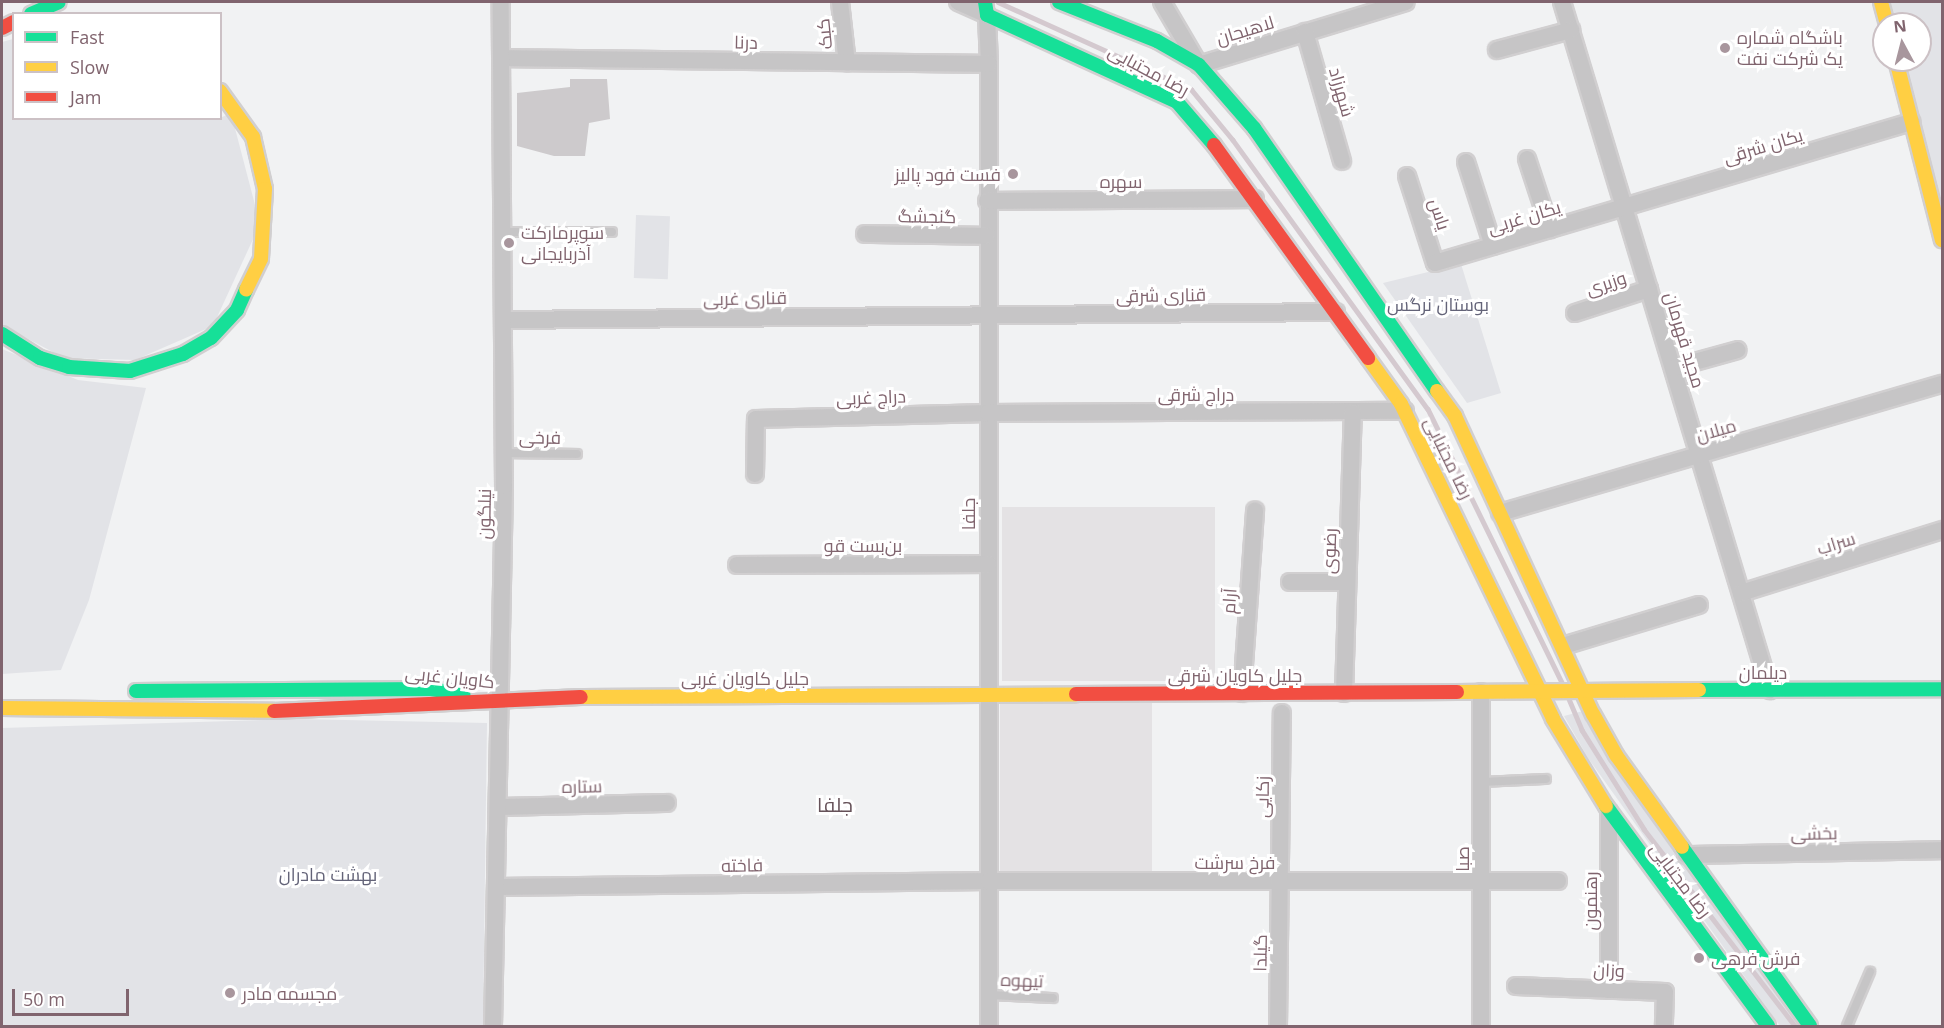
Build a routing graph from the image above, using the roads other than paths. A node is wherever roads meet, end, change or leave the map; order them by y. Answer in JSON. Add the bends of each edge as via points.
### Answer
{"nodes":[{"id":1,"x":59,"y":2,"type":"edge"},
{"id":2,"x":501,"y":2,"type":"edge"},
{"id":3,"x":840,"y":2,"type":"edge"},
{"id":4,"x":958,"y":2,"type":"edge"},
{"id":5,"x":1059,"y":2,"type":"edge"},
{"id":6,"x":1162,"y":2,"type":"edge"},
{"id":7,"x":1406,"y":2,"type":"edge"},
{"id":8,"x":1562,"y":2,"type":"edge"},
{"id":9,"x":986,"y":8,"type":"edge"},
{"id":10,"x":36,"y":12,"type":"edge"},
{"id":11,"x":1571,"y":30,"type":"junction"},
{"id":12,"x":1305,"y":32,"type":"junction"},
{"id":13,"x":1497,"y":50,"type":"dead end"},
{"id":14,"x":502,"y":58,"type":"junction"},
{"id":15,"x":847,"y":63,"type":"junction"},
{"id":16,"x":989,"y":64,"type":"junction"},
{"id":17,"x":1198,"y":65,"type":"junction"},
{"id":18,"x":1899,"y":72,"type":"edge"},
{"id":19,"x":222,"y":94,"type":"edge"},
{"id":20,"x":1912,"y":122,"type":"junction"},
{"id":21,"x":1527,"y":159,"type":"dead end"},
{"id":22,"x":1342,"y":161,"type":"dead end"},
{"id":23,"x":1466,"y":162,"type":"dead end"},
{"id":24,"x":1407,"y":176,"type":"dead end"},
{"id":25,"x":1255,"y":199,"type":"junction"},
{"id":26,"x":987,"y":201,"type":"junction"},
{"id":27,"x":1624,"y":207,"type":"junction"},
{"id":28,"x":1550,"y":229,"type":"junction"},
{"id":29,"x":502,"y":232,"type":"junction"},
{"id":30,"x":612,"y":232,"type":"dead end"},
{"id":31,"x":865,"y":234,"type":"dead end"},
{"id":32,"x":987,"y":236,"type":"junction"},
{"id":33,"x":1942,"y":240,"type":"edge"},
{"id":34,"x":1492,"y":246,"type":"junction"},
{"id":35,"x":1436,"y":263,"type":"joint"},
{"id":36,"x":1649,"y":289,"type":"junction"},
{"id":37,"x":1336,"y":312,"type":"junction"},
{"id":38,"x":1575,"y":313,"type":"dead end"},
{"id":39,"x":988,"y":316,"type":"junction"},
{"id":40,"x":503,"y":320,"type":"junction"},
{"id":41,"x":2,"y":334,"type":"edge"},
{"id":42,"x":1738,"y":350,"type":"dead end"},
{"id":43,"x":1673,"y":368,"type":"junction"},
{"id":44,"x":1942,"y":384,"type":"edge"},
{"id":45,"x":1405,"y":411,"type":"junction"},
{"id":46,"x":1353,"y":412,"type":"junction"},
{"id":47,"x":988,"y":413,"type":"junction"},
{"id":48,"x":503,"y":453,"type":"junction"},
{"id":49,"x":577,"y":454,"type":"dead end"},
{"id":50,"x":1699,"y":455,"type":"junction"},
{"id":51,"x":755,"y":474,"type":"dead end"},
{"id":52,"x":1255,"y":510,"type":"dead end"},
{"id":53,"x":1500,"y":513,"type":"junction"},
{"id":54,"x":1942,"y":530,"type":"edge"},
{"id":55,"x":988,"y":564,"type":"junction"},
{"id":56,"x":738,"y":565,"type":"dead end"},
{"id":57,"x":1290,"y":582,"type":"dead end"},
{"id":58,"x":1347,"y":582,"type":"junction"},
{"id":59,"x":1741,"y":593,"type":"junction"},
{"id":60,"x":1699,"y":605,"type":"dead end"},
{"id":61,"x":1563,"y":646,"type":"junction"},
{"id":62,"x":1942,"y":688,"type":"edge"},
{"id":63,"x":1770,"y":690,"type":"junction"},
{"id":64,"x":124,"y":691,"type":"dead end"},
{"id":65,"x":1583,"y":691,"type":"junction"},
{"id":66,"x":1481,"y":692,"type":"junction"},
{"id":67,"x":1540,"y":692,"type":"junction"},
{"id":68,"x":1242,"y":693,"type":"junction"},
{"id":69,"x":1344,"y":693,"type":"junction"},
{"id":70,"x":988,"y":695,"type":"junction"},
{"id":71,"x":501,"y":700,"type":"junction"},
{"id":72,"x":3,"y":708,"type":"edge"},
{"id":73,"x":1282,"y":713,"type":"dead end"},
{"id":74,"x":1546,"y":779,"type":"dead end"},
{"id":75,"x":1481,"y":782,"type":"junction"},
{"id":76,"x":667,"y":803,"type":"dead end"},
{"id":77,"x":498,"y":807,"type":"junction"},
{"id":78,"x":1609,"y":812,"type":"junction"},
{"id":79,"x":1942,"y":850,"type":"edge"},
{"id":80,"x":1686,"y":855,"type":"junction"},
{"id":81,"x":989,"y":881,"type":"junction"},
{"id":82,"x":1280,"y":881,"type":"junction"},
{"id":83,"x":1481,"y":881,"type":"junction"},
{"id":84,"x":1558,"y":881,"type":"dead end"},
{"id":85,"x":496,"y":887,"type":"junction"},
{"id":86,"x":1870,"y":972,"type":"dead end"},
{"id":87,"x":1516,"y":986,"type":"dead end"},
{"id":88,"x":1609,"y":990,"type":"junction"},
{"id":89,"x":989,"y":995,"type":"junction"},
{"id":90,"x":1053,"y":998,"type":"dead end"},
{"id":91,"x":493,"y":1026,"type":"edge"},
{"id":92,"x":989,"y":1026,"type":"edge"},
{"id":93,"x":1278,"y":1026,"type":"edge"},
{"id":94,"x":1481,"y":1026,"type":"edge"},
{"id":95,"x":1664,"y":1026,"type":"edge"},
{"id":96,"x":1768,"y":1026,"type":"edge"},
{"id":97,"x":1810,"y":1026,"type":"edge"},
{"id":98,"x":1847,"y":1026,"type":"edge"}],
"edges":[{"from":1,"to":10,"type":"main road"},
{"from":2,"to":14,"type":"street","name":"نیلگون"},
{"from":3,"to":15,"type":"street","name":"کبک"},
{"from":4,"to":9,"type":"street"},
{"from":5,"to":17,"type":"main road","name":"رضا مجتبایی","via":[[1156,41]]},
{"from":6,"to":17,"type":"street"},
{"from":7,"to":12,"type":"street","name":"لاهیجان"},
{"from":8,"to":11,"type":"street","name":"مجید قهرمان"},
{"from":9,"to":16,"type":"street","name":"جلفا"},
{"from":9,"to":25,"type":"main road","name":"رضا مجتبایی","via":[[1177,102],[1192,115]]},
{"from":11,"to":13,"type":"street"},
{"from":11,"to":27,"type":"street","name":"مجید قهرمان"},
{"from":12,"to":17,"type":"street","name":"لاهیجان"},
{"from":12,"to":22,"type":"street","name":"شهرزاد"},
{"from":14,"to":15,"type":"street","name":"درنا"},
{"from":14,"to":29,"type":"street","name":"نیلگون"},
{"from":15,"to":16,"type":"street","name":"درنا"},
{"from":16,"to":26,"type":"street","name":"جلفا"},
{"from":17,"to":53,"type":"main road","name":"رضا مجتبایی","via":[[1254,128],[1433,381],[1455,416]]},
{"from":18,"to":20,"type":"main road"},
{"from":19,"to":41,"type":"main road","via":[[253,137],[265,189],[261,259],[237,310],[212,338],[183,354],[130,371],[69,367],[40,358]]},
{"from":20,"to":27,"type":"street","name":"یکان شرقی"},
{"from":20,"to":33,"type":"main road"},
{"from":21,"to":28,"type":"street"},
{"from":23,"to":34,"type":"street"},
{"from":24,"to":35,"type":"street","name":"یاس"},
{"from":25,"to":26,"type":"street","name":"سهره"},
{"from":25,"to":37,"type":"main road","name":"رضا مجتبایی"},
{"from":26,"to":32,"type":"street","name":"جلفا"},
{"from":27,"to":28,"type":"street","name":"یکان غربی"},
{"from":27,"to":36,"type":"street","name":"مجید قهرمان"},
{"from":28,"to":34,"type":"street","name":"یکان غربی"},
{"from":29,"to":30,"type":"lane"},
{"from":29,"to":40,"type":"street","name":"نیلگون"},
{"from":31,"to":32,"type":"street","name":"گنجشگ"},
{"from":32,"to":39,"type":"street","name":"جلفا"},
{"from":34,"to":35,"type":"street","name":"یکان غربی"},
{"from":36,"to":38,"type":"street","name":"وزیری"},
{"from":36,"to":43,"type":"street","name":"مجید قهرمان"},
{"from":37,"to":39,"type":"street","name":"قناری شرقی"},
{"from":37,"to":45,"type":"main road","name":"رضا مجتبایی"},
{"from":39,"to":40,"type":"street","name":"قناری غربی"},
{"from":39,"to":47,"type":"street","name":"جلفا"},
{"from":40,"to":48,"type":"street","name":"نیلگون"},
{"from":42,"to":43,"type":"street"},
{"from":43,"to":50,"type":"street","name":"مجید قهرمان"},
{"from":44,"to":50,"type":"street","name":"میلان"},
{"from":45,"to":46,"type":"street","name":"دراج شرقی"},
{"from":45,"to":67,"type":"main road","name":"رضا مجتبایی"},
{"from":46,"to":47,"type":"street","name":"دراج شرقی"},
{"from":46,"to":58,"type":"street","name":"رضوی"},
{"from":47,"to":51,"type":"street","name":"دراج غربی","via":[[756,419]]},
{"from":47,"to":55,"type":"street","name":"جلفا"},
{"from":48,"to":49,"type":"lane","name":"فرخی"},
{"from":48,"to":71,"type":"street","name":"نیلگون"},
{"from":50,"to":53,"type":"street","name":"میلان"},
{"from":50,"to":59,"type":"street","name":"مجید قهرمان"},
{"from":52,"to":68,"type":"street","name":"آرام"},
{"from":53,"to":61,"type":"main road","name":"رضا مجتبایی"},
{"from":54,"to":59,"type":"street","name":"سراب"},
{"from":55,"to":56,"type":"street","name":"بن‌بست قو"},
{"from":55,"to":70,"type":"street","name":"جلفا"},
{"from":57,"to":58,"type":"street"},
{"from":58,"to":69,"type":"street","name":"رضوی"},
{"from":59,"to":63,"type":"street","name":"مجید قهرمان"},
{"from":60,"to":61,"type":"street"},
{"from":61,"to":65,"type":"main road","name":"رضا مجتبایی"},
{"from":62,"to":63,"type":"main road","name":"دیلمان"},
{"from":63,"to":65,"type":"main road","name":"دیلمان"},
{"from":64,"to":71,"type":"main road","name":"کاویان غربی","via":[[431,689]]},
{"from":65,"to":67,"type":"main road","name":"دیلمان"},
{"from":65,"to":80,"type":"main road","name":"رضا مجتبایی","via":[[1616,754]]},
{"from":66,"to":67,"type":"main road","name":"جلیل کاویان شرقی"},
{"from":66,"to":69,"type":"main road","name":"جلیل کاویان شرقی"},
{"from":66,"to":75,"type":"street","name":"صبا"},
{"from":67,"to":78,"type":"main road","name":"رضا مجتبایی","via":[[1569,749]]},
{"from":68,"to":69,"type":"main road","name":"جلیل کاویان شرقی"},
{"from":68,"to":70,"type":"main road","name":"جلیل کاویان شرقی"},
{"from":70,"to":71,"type":"main road","name":"جلیل کاویان غربی"},
{"from":70,"to":81,"type":"street","name":"جلفا"},
{"from":71,"to":72,"type":"main road","name":"کاویان غربی","via":[[294,711]]},
{"from":71,"to":77,"type":"street","name":"نیلگون"},
{"from":73,"to":82,"type":"street","name":"زکایی"},
{"from":74,"to":75,"type":"lane"},
{"from":75,"to":83,"type":"street","name":"صبا"},
{"from":76,"to":77,"type":"street","name":"ستاره"},
{"from":77,"to":85,"type":"street","name":"نیلگون"},
{"from":78,"to":88,"type":"street","name":"رهنمون"},
{"from":78,"to":96,"type":"main road","name":"رضا مجتبایی"},
{"from":79,"to":80,"type":"street","name":"بخشی"},
{"from":80,"to":97,"type":"main road","name":"رضا مجتبایی"},
{"from":81,"to":82,"type":"street","name":"فرخ سرشت"},
{"from":81,"to":85,"type":"street","name":"فاخته"},
{"from":81,"to":89,"type":"street","name":"جلفا"},
{"from":82,"to":83,"type":"street","name":"فرخ سرشت"},
{"from":82,"to":93,"type":"street","name":"گیلدا"},
{"from":83,"to":84,"type":"street","name":"فرخ سرشت"},
{"from":83,"to":94,"type":"street","name":"صبا"},
{"from":85,"to":91,"type":"street","name":"نیلگون"},
{"from":86,"to":98,"type":"lane"},
{"from":87,"to":88,"type":"street","name":"وزان"},
{"from":88,"to":95,"type":"street","name":"وزان","via":[[1665,992]]},
{"from":89,"to":90,"type":"lane","name":"تیهوه"},
{"from":89,"to":92,"type":"street","name":"جلفا"}]}
